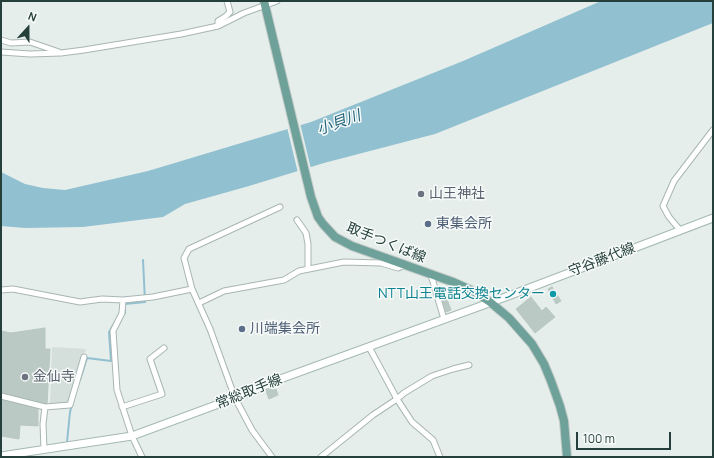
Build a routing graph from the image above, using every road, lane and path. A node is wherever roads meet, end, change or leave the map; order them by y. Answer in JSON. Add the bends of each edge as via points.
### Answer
{"nodes":[{"id":1,"x":227,"y":1,"type":"edge"},
{"id":2,"x":277,"y":1,"type":"edge"},
{"id":3,"x":265,"y":6,"type":"edge"},
{"id":4,"x":218,"y":26,"type":"junction"},
{"id":5,"x":1,"y":40,"type":"edge"},
{"id":6,"x":1,"y":52,"type":"edge"},
{"id":7,"x":62,"y":53,"type":"junction"},
{"id":8,"x":713,"y":130,"type":"edge"},
{"id":9,"x":280,"y":207,"type":"dead end"},
{"id":10,"x":713,"y":218,"type":"edge"},
{"id":11,"x":297,"y":220,"type":"dead end"},
{"id":12,"x":680,"y":230,"type":"junction"},
{"id":13,"x":405,"y":265,"type":"junction"},
{"id":14,"x":308,"y":269,"type":"junction"},
{"id":15,"x":431,"y":275,"type":"junction"},
{"id":16,"x":192,"y":289,"type":"junction"},
{"id":17,"x":1,"y":290,"type":"edge"},
{"id":18,"x":123,"y":300,"type":"junction"},
{"id":19,"x":490,"y":302,"type":"junction"},
{"id":20,"x":198,"y":303,"type":"junction"},
{"id":21,"x":444,"y":319,"type":"junction"},
{"id":22,"x":369,"y":347,"type":"junction"},
{"id":23,"x":164,"y":348,"type":"dead end"},
{"id":24,"x":84,"y":357,"type":"dead end"},
{"id":25,"x":469,"y":365,"type":"dead end"},
{"id":26,"x":1,"y":396,"type":"edge"},
{"id":27,"x":235,"y":398,"type":"junction"},
{"id":28,"x":397,"y":400,"type":"junction"},
{"id":29,"x":45,"y":407,"type":"junction"},
{"id":30,"x":122,"y":407,"type":"junction"},
{"id":31,"x":132,"y":436,"type":"junction"},
{"id":32,"x":44,"y":449,"type":"junction"},
{"id":33,"x":1,"y":456,"type":"edge"},
{"id":34,"x":142,"y":457,"type":"edge"},
{"id":35,"x":272,"y":457,"type":"edge"},
{"id":36,"x":321,"y":457,"type":"edge"},
{"id":37,"x":440,"y":457,"type":"edge"},
{"id":38,"x":567,"y":457,"type":"edge"}],
"edges":[{"from":1,"to":4,"type":"street","via":[[230,12],[218,21]]},
{"from":2,"to":3,"type":"street"},
{"from":3,"to":4,"type":"street"},
{"from":3,"to":13,"type":"main road","name":"取手つくば線","via":[[318,217],[335,237],[352,246]]},
{"from":4,"to":7,"type":"street"},
{"from":5,"to":7,"type":"street","via":[[11,43],[30,42]]},
{"from":6,"to":7,"type":"street"},
{"from":8,"to":12,"type":"street","via":[[674,181],[663,206]]},
{"from":9,"to":16,"type":"street","via":[[189,249],[184,258]]},
{"from":10,"to":12,"type":"main road","name":"守谷藤代線"},
{"from":11,"to":14,"type":"street","via":[[306,233]]},
{"from":12,"to":19,"type":"main road","name":"守谷藤代線"},
{"from":13,"to":14,"type":"street","via":[[398,268],[381,263],[344,262]]},
{"from":13,"to":15,"type":"main road","name":"取手つくば線"},
{"from":14,"to":20,"type":"street","via":[[284,280],[224,291]]},
{"from":15,"to":19,"type":"main road","name":"取手つくば線","via":[[467,289]]},
{"from":15,"to":21,"type":"street"},
{"from":16,"to":18,"type":"street"},
{"from":16,"to":20,"type":"street"},
{"from":17,"to":18,"type":"street","via":[[20,290],[80,302]]},
{"from":18,"to":30,"type":"street","via":[[122,313],[112,331],[117,390]]},
{"from":19,"to":21,"type":"main road","name":"常総取手線"},
{"from":19,"to":38,"type":"main road","name":"取手つくば線","via":[[526,335],[544,364],[560,406],[566,433]]},
{"from":20,"to":27,"type":"street"},
{"from":21,"to":22,"type":"main road","name":"常総取手線"},
{"from":22,"to":27,"type":"main road","name":"常総取手線"},
{"from":22,"to":28,"type":"street"},
{"from":23,"to":30,"type":"street","via":[[150,359],[162,394]]},
{"from":24,"to":29,"type":"street","via":[[70,405]]},
{"from":25,"to":28,"type":"street","via":[[432,376]]},
{"from":26,"to":29,"type":"street"},
{"from":27,"to":31,"type":"main road","name":"常総取手線"},
{"from":27,"to":35,"type":"street","via":[[252,430]]},
{"from":28,"to":36,"type":"street","via":[[373,415]]},
{"from":28,"to":37,"type":"street","via":[[412,422],[433,440]]},
{"from":29,"to":32,"type":"street"},
{"from":30,"to":31,"type":"street"},
{"from":31,"to":32,"type":"main road","name":"常総取手線"},
{"from":31,"to":34,"type":"street"},
{"from":32,"to":33,"type":"main road","name":"常総取手線"}]}
